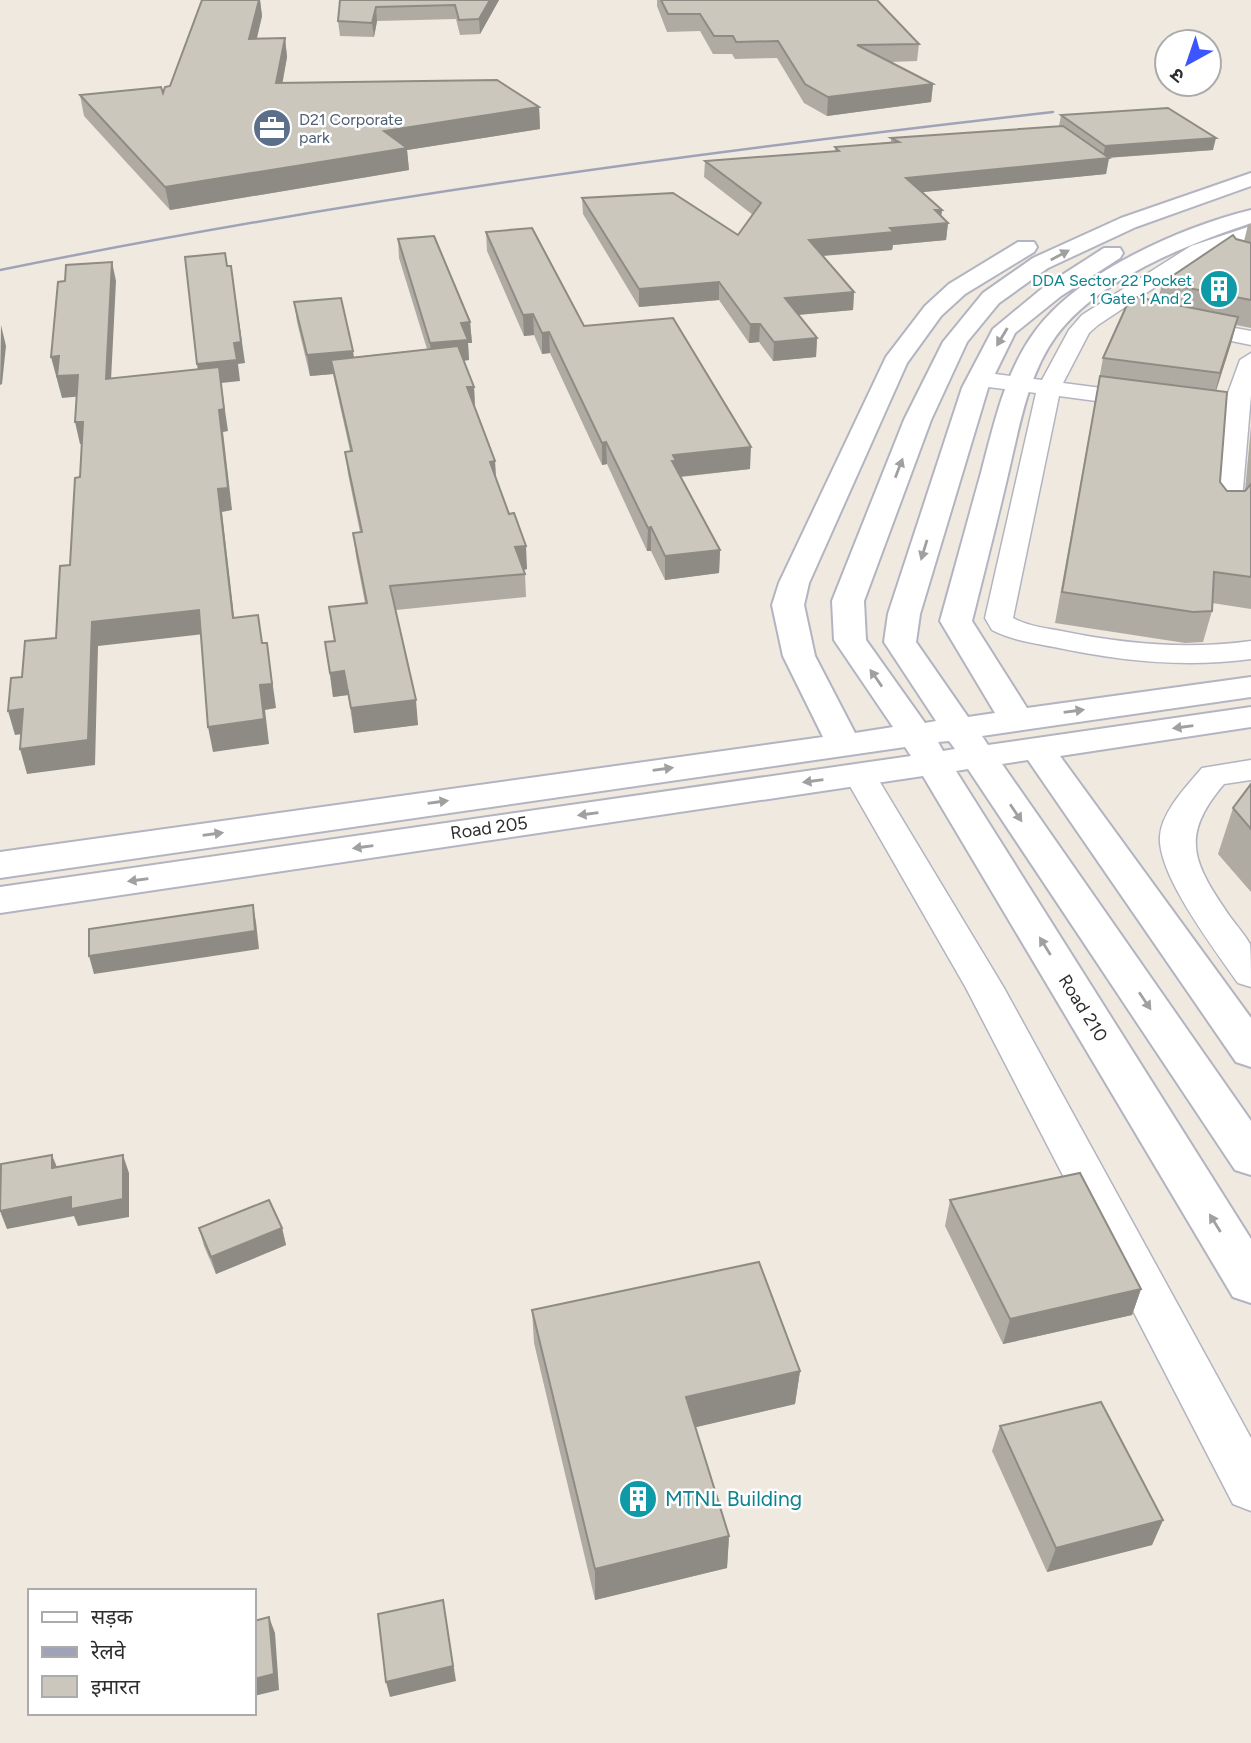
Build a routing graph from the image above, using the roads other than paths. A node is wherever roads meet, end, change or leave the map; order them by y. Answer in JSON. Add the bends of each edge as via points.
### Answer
{"nodes":[{"id":1,"x":1247,"y":172,"type":"edge"},
{"id":2,"x":1251,"y":200,"type":"edge"},
{"id":3,"x":1251,"y":216,"type":"edge"},
{"id":4,"x":1251,"y":232,"type":"edge"},
{"id":5,"x":1108,"y":309,"type":"junction"},
{"id":6,"x":1134,"y":314,"type":"edge"},
{"id":7,"x":1160,"y":319,"type":"edge"},
{"id":8,"x":1251,"y":338,"type":"edge"},
{"id":9,"x":1251,"y":360,"type":"edge"},
{"id":10,"x":980,"y":379,"type":"junction"},
{"id":11,"x":1020,"y":385,"type":"junction"},
{"id":12,"x":1049,"y":388,"type":"junction"},
{"id":13,"x":1236,"y":413,"type":"junction"},
{"id":14,"x":1228,"y":512,"type":"edge"},
{"id":15,"x":1251,"y":650,"type":"edge"},
{"id":16,"x":1251,"y":687,"type":"edge"},
{"id":17,"x":1251,"y":717,"type":"edge"},
{"id":18,"x":1026,"y":733,"type":"junction"},
{"id":19,"x":968,"y":743,"type":"junction"},
{"id":20,"x":924,"y":749,"type":"junction"},
{"id":21,"x":851,"y":759,"type":"junction"},
{"id":22,"x":1251,"y":769,"type":"edge"},
{"id":23,"x":0,"y":865,"type":"edge"},
{"id":24,"x":0,"y":900,"type":"edge"},
{"id":25,"x":1251,"y":974,"type":"edge"},
{"id":26,"x":1249,"y":1044,"type":"edge"},
{"id":27,"x":1251,"y":1157,"type":"edge"},
{"id":28,"x":1251,"y":1282,"type":"edge"},
{"id":29,"x":1251,"y":1487,"type":"edge"}],
"edges":[{"from":20,"to":1,"type":"main road","name":"Road 210","one_way":true,"via":[[850,640],[848,601],[932,384],[971,319],[1012,281],[1081,244]]},
{"from":1,"to":21,"type":"main road","via":[[1115,205],[1052,233],[957,289],[933,311],[895,362],[788,605],[799,656]]},
{"from":2,"to":10,"type":"main road","one_way":true,"via":[[1112,253],[1053,291],[1005,329]]},
{"from":3,"to":11,"type":"main road","via":[[1188,237],[1112,279],[1058,317]]},
{"from":4,"to":5,"type":"street","via":[[1198,250]]},
{"from":5,"to":6,"type":"street"},
{"from":5,"to":12,"type":"street","via":[[1083,325]]},
{"from":7,"to":8,"type":"street"},
{"from":9,"to":13,"type":"street"},
{"from":10,"to":11,"type":"street"},
{"from":10,"to":19,"type":"main road","one_way":true,"via":[[904,614],[900,642]]},
{"from":11,"to":12,"type":"street"},
{"from":11,"to":18,"type":"main road","via":[[956,621]]},
{"from":12,"to":13,"type":"street"},
{"from":12,"to":15,"type":"street","via":[[999,618],[1002,624],[1092,646],[1198,657]]},
{"from":13,"to":14,"type":"street"},
{"from":18,"to":16,"type":"main road","one_way":true},
{"from":17,"to":18,"type":"main road","one_way":true},
{"from":18,"to":19,"type":"main road","name":"Road 205"},
{"from":18,"to":26,"type":"main road"},
{"from":19,"to":20,"type":"main road","name":"Road 205"},
{"from":19,"to":27,"type":"main road","one_way":true},
{"from":20,"to":21,"type":"main road","name":"Road 205"},
{"from":28,"to":20,"type":"main road","name":"Road 210","one_way":true},
{"from":23,"to":21,"type":"main road","name":"Road 205","one_way":true},
{"from":21,"to":24,"type":"main road","name":"Road 205","one_way":true},
{"from":21,"to":29,"type":"street","via":[[985,988]]},
{"from":22,"to":25,"type":"street","via":[[1214,775],[1194,799],[1177,836],[1184,866],[1207,910]]}]}
